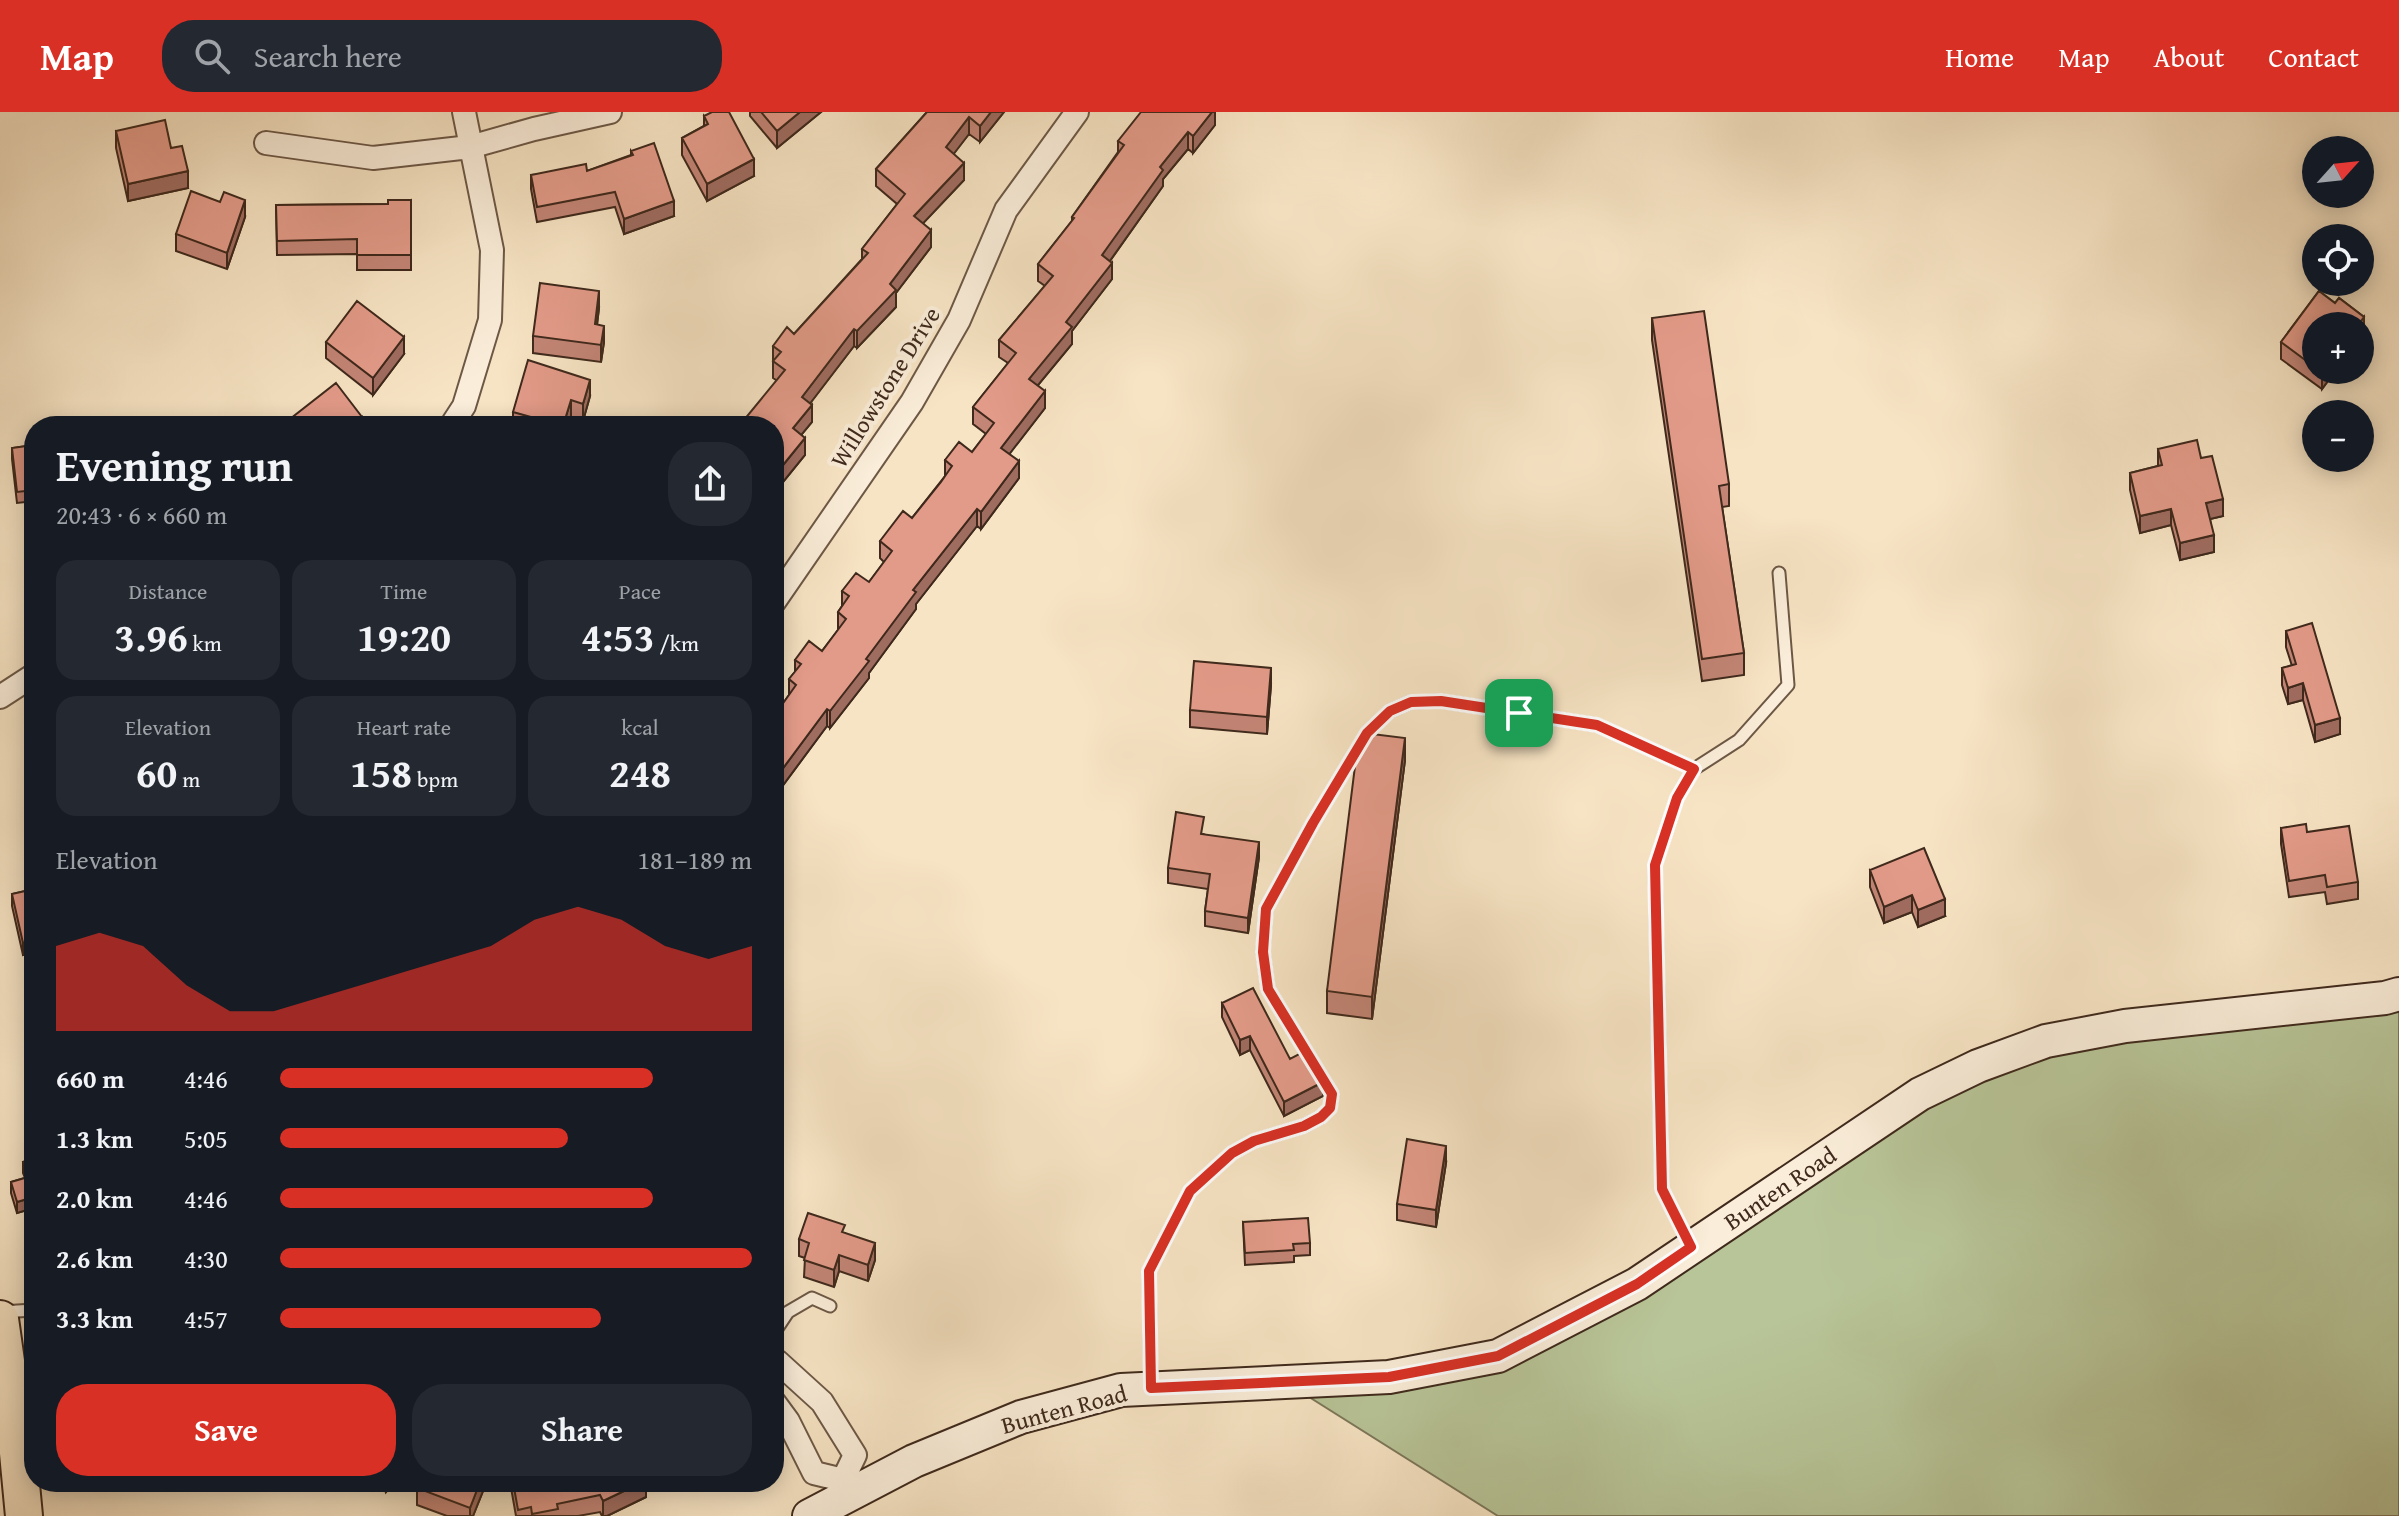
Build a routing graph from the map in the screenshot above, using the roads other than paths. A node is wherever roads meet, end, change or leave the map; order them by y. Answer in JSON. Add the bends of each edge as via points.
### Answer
{"nodes":[{"id":1,"x":464,"y":112,"type":"edge"},
{"id":2,"x":610,"y":112,"type":"edge"},
{"id":3,"x":1077,"y":112,"type":"edge"},
{"id":4,"x":266,"y":143,"type":"dead end"},
{"id":5,"x":470,"y":147,"type":"junction"},
{"id":6,"x":458,"y":416,"type":"edge"},
{"id":7,"x":1779,"y":573,"type":"dead end"},
{"id":8,"x":784,"y":588,"type":"edge"},
{"id":9,"x":24,"y":681,"type":"edge"},
{"id":10,"x":0,"y":697,"type":"edge"},
{"id":11,"x":1694,"y":769,"type":"junction"},
{"id":12,"x":2399,"y":994,"type":"edge"},
{"id":13,"x":1691,"y":1247,"type":"junction"},
{"id":14,"x":830,"y":1306,"type":"dead end"},
{"id":15,"x":24,"y":1311,"type":"edge"},
{"id":16,"x":0,"y":1312,"type":"edge"},
{"id":17,"x":784,"y":1318,"type":"edge"},
{"id":18,"x":0,"y":1319,"type":"edge"},
{"id":19,"x":784,"y":1368,"type":"edge"},
{"id":20,"x":1151,"y":1388,"type":"junction"},
{"id":21,"x":808,"y":1390,"type":"junction"},
{"id":22,"x":784,"y":1404,"type":"edge"},
{"id":23,"x":784,"y":1418,"type":"edge"},
{"id":24,"x":24,"y":1436,"type":"edge"},
{"id":25,"x":846,"y":1487,"type":"junction"},
{"id":26,"x":25,"y":1492,"type":"edge"},
{"id":27,"x":24,"y":1516,"type":"edge"},
{"id":28,"x":809,"y":1516,"type":"edge"}],
"edges":[{"from":1,"to":5,"type":"street"},
{"from":2,"to":5,"type":"street"},
{"from":3,"to":8,"type":"street","name":"Willowstone Drive","via":[[1006,210],[959,320],[912,402]]},
{"from":4,"to":5,"type":"street","via":[[373,158]]},
{"from":5,"to":6,"type":"street","via":[[492,250],[490,320]]},
{"from":7,"to":11,"type":"lane","via":[[1788,685],[1739,740]]},
{"from":9,"to":10,"type":"street"},
{"from":11,"to":13,"type":"lane","via":[[1677,798],[1655,865],[1662,1189]]},
{"from":11,"to":20,"type":"lane","via":[[1597,725],[1441,701],[1411,702],[1390,711],[1367,733],[1266,909],[1263,952],[1268,989],[1332,1094],[1330,1108],[1304,1126],[1232,1153],[1190,1191],[1149,1271]]},
{"from":12,"to":13,"type":"street","name":"Bunten Road","via":[[2125,1026],[2046,1041],[1920,1094]]},
{"from":13,"to":20,"type":"street","name":"Bunten Road","via":[[1637,1284],[1498,1356],[1389,1377]]},
{"from":14,"to":17,"type":"lane","via":[[812,1298]]},
{"from":15,"to":16,"type":"lane"},
{"from":18,"to":24,"type":"main road"},
{"from":19,"to":21,"type":"street"},
{"from":20,"to":25,"type":"street","name":"Bunten Road","via":[[1121,1390],[1021,1417]]},
{"from":21,"to":22,"type":"street"},
{"from":21,"to":25,"type":"street","via":[[822,1402],[855,1455]]},
{"from":23,"to":25,"type":"street","via":[[814,1473]]},
{"from":25,"to":28,"type":"street","name":"Bunten Road"},
{"from":26,"to":27,"type":"main road"}]}
